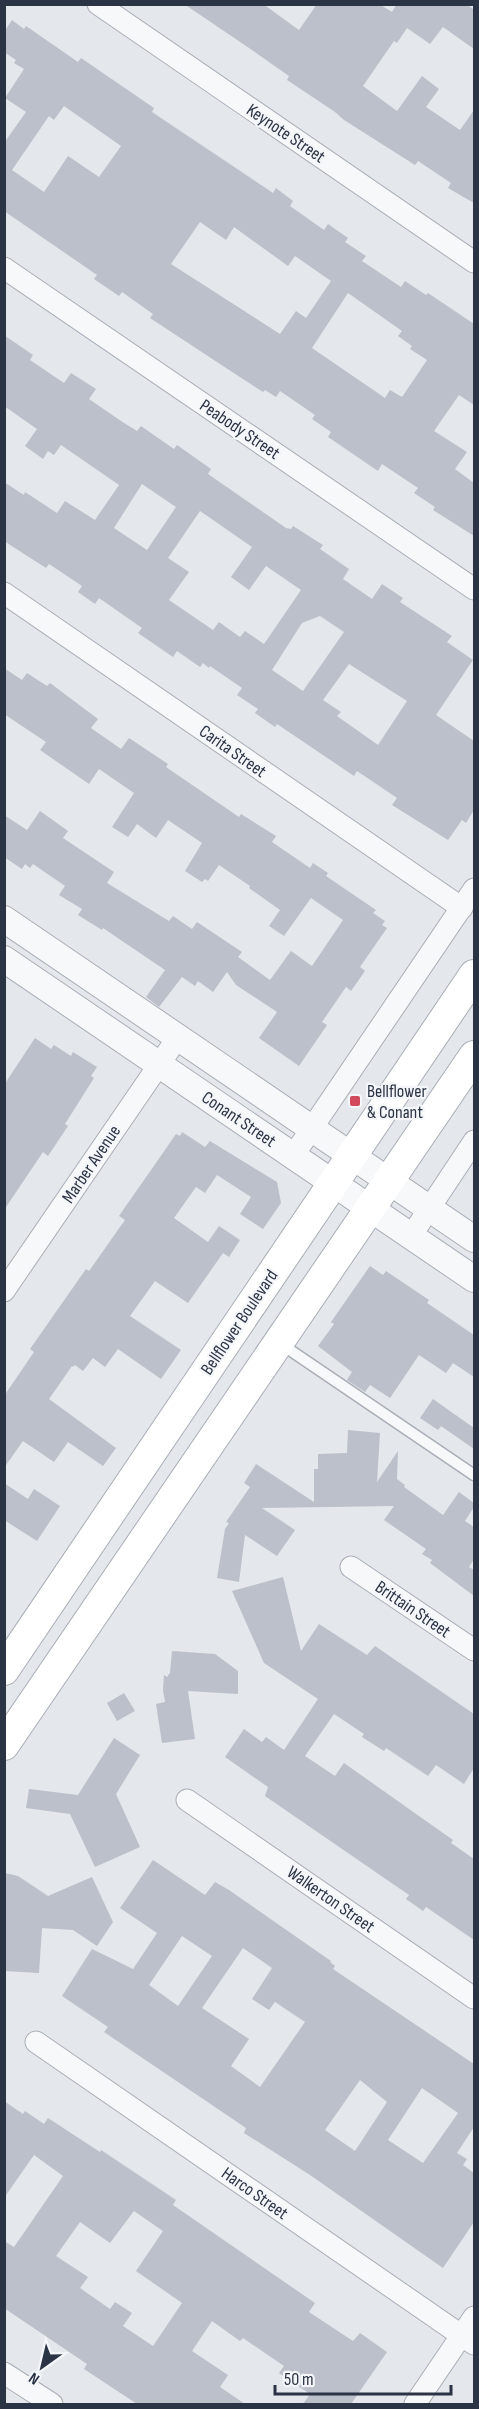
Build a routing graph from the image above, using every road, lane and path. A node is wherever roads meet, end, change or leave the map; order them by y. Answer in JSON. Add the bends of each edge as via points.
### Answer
{"nodes":[{"id":1,"x":98,"y":4,"type":"edge"},
{"id":2,"x":474,"y":262,"type":"edge"},
{"id":3,"x":4,"y":268,"type":"edge"},
{"id":4,"x":474,"y":589,"type":"edge"},
{"id":5,"x":4,"y":593,"type":"edge"},
{"id":6,"x":474,"y":889,"type":"edge"},
{"id":7,"x":462,"y":908,"type":"junction"},
{"id":8,"x":4,"y":919,"type":"edge"},
{"id":9,"x":4,"y":959,"type":"edge"},
{"id":10,"x":474,"y":975,"type":"edge"},
{"id":11,"x":178,"y":1037,"type":"junction"},
{"id":12,"x":474,"y":1056,"type":"edge"},
{"id":13,"x":159,"y":1064,"type":"junction"},
{"id":14,"x":311,"y":1128,"type":"junction"},
{"id":15,"x":474,"y":1141,"type":"edge"},
{"id":16,"x":351,"y":1155,"type":"junction"},
{"id":17,"x":293,"y":1156,"type":"junction"},
{"id":18,"x":388,"y":1181,"type":"junction"},
{"id":19,"x":332,"y":1183,"type":"junction"},
{"id":20,"x":370,"y":1208,"type":"junction"},
{"id":21,"x":429,"y":1208,"type":"junction"},
{"id":22,"x":411,"y":1236,"type":"junction"},
{"id":23,"x":474,"y":1239,"type":"edge"},
{"id":24,"x":474,"y":1279,"type":"edge"},
{"id":25,"x":4,"y":1291,"type":"edge"},
{"id":26,"x":280,"y":1343,"type":"junction"},
{"id":27,"x":474,"y":1475,"type":"edge"},
{"id":28,"x":351,"y":1567,"type":"dead end"},
{"id":29,"x":474,"y":1650,"type":"edge"},
{"id":30,"x":4,"y":1670,"type":"edge"},
{"id":31,"x":4,"y":1745,"type":"edge"},
{"id":32,"x":187,"y":1800,"type":"dead end"},
{"id":33,"x":474,"y":1998,"type":"edge"},
{"id":34,"x":36,"y":2043,"type":"dead end"},
{"id":35,"x":474,"y":2317,"type":"edge"},
{"id":36,"x":468,"y":2340,"type":"edge"},
{"id":37,"x":4,"y":2373,"type":"edge"},
{"id":38,"x":52,"y":2404,"type":"edge"},
{"id":39,"x":415,"y":2404,"type":"edge"}],
"edges":[{"from":1,"to":2,"type":"street","name":"Keynote Street"},
{"from":3,"to":4,"type":"street","name":"Peabody Street"},
{"from":5,"to":7,"type":"street","name":"Carita Street"},
{"from":6,"to":7,"type":"street"},
{"from":7,"to":14,"type":"street"},
{"from":8,"to":11,"type":"street","name":"Conant Street"},
{"from":9,"to":13,"type":"street","name":"Conant Street"},
{"from":10,"to":16,"type":"main road","name":"Bellflower Boulevard"},
{"from":11,"to":13,"type":"street","name":"Marber Avenue"},
{"from":11,"to":14,"type":"street","name":"Conant Street"},
{"from":12,"to":18,"type":"main road"},
{"from":13,"to":17,"type":"street","name":"Conant Street"},
{"from":13,"to":25,"type":"street","name":"Marber Avenue"},
{"from":14,"to":16,"type":"street","name":"Conant Street"},
{"from":14,"to":17,"type":"street"},
{"from":15,"to":21,"type":"street"},
{"from":16,"to":18,"type":"street","name":"Conant Street"},
{"from":16,"to":19,"type":"main road","name":"Bellflower Boulevard"},
{"from":17,"to":19,"type":"street","name":"Conant Street"},
{"from":18,"to":20,"type":"main road"},
{"from":18,"to":21,"type":"street","name":"Conant Street"},
{"from":19,"to":20,"type":"street","name":"Conant Street"},
{"from":19,"to":30,"type":"main road","name":"Bellflower Boulevard"},
{"from":20,"to":22,"type":"street","name":"Conant Street"},
{"from":20,"to":26,"type":"main road"},
{"from":21,"to":22,"type":"street"},
{"from":21,"to":23,"type":"street","name":"Conant Street"},
{"from":22,"to":24,"type":"street","name":"Conant Street"},
{"from":26,"to":27,"type":"lane"},
{"from":26,"to":31,"type":"main road"},
{"from":28,"to":29,"type":"street","name":"Brittain Street"},
{"from":32,"to":33,"type":"street","name":"Walkerton Street"},
{"from":34,"to":36,"type":"street","name":"Harco Street"},
{"from":35,"to":36,"type":"street"},
{"from":36,"to":39,"type":"street"},
{"from":37,"to":38,"type":"street"}]}
